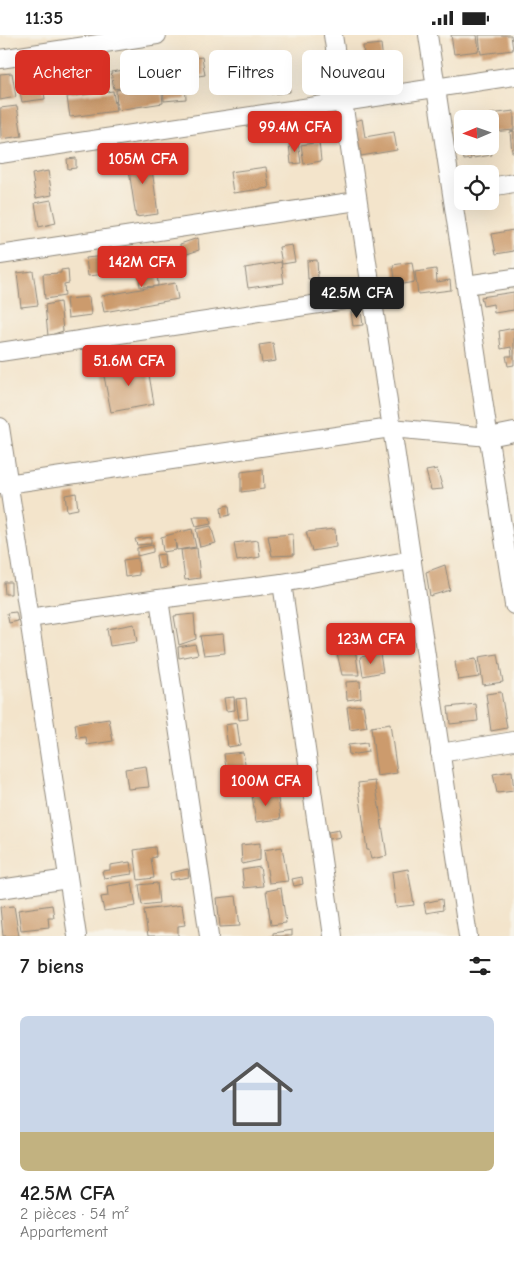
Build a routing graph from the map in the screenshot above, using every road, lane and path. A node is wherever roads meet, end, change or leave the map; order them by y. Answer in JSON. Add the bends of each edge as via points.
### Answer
{"nodes":[{"id":1,"x":157,"y":35,"type":"edge"},
{"id":2,"x":333,"y":35,"type":"edge"},
{"id":3,"x":428,"y":35,"type":"edge"},
{"id":4,"x":0,"y":59,"type":"edge"},
{"id":5,"x":514,"y":76,"type":"edge"},
{"id":6,"x":436,"y":88,"type":"junction"},
{"id":7,"x":343,"y":102,"type":"junction"},
{"id":8,"x":0,"y":154,"type":"edge"},
{"id":9,"x":454,"y":177,"type":"edge"},
{"id":10,"x":514,"y":183,"type":"edge"},
{"id":11,"x":499,"y":186,"type":"edge"},
{"id":12,"x":358,"y":201,"type":"junction"},
{"id":13,"x":459,"y":210,"type":"edge"},
{"id":14,"x":0,"y":255,"type":"edge"},
{"id":15,"x":514,"y":278,"type":"edge"},
{"id":16,"x":466,"y":285,"type":"junction"},
{"id":17,"x":372,"y":295,"type":"junction"},
{"id":18,"x":0,"y":352,"type":"edge"},
{"id":19,"x":0,"y":427,"type":"edge"},
{"id":20,"x":391,"y":428,"type":"junction"},
{"id":21,"x":514,"y":432,"type":"edge"},
{"id":22,"x":489,"y":437,"type":"junction"},
{"id":23,"x":4,"y":484,"type":"edge"},
{"id":24,"x":510,"y":549,"type":"edge"},
{"id":25,"x":412,"y":560,"type":"junction"},
{"id":26,"x":282,"y":583,"type":"junction"},
{"id":27,"x":159,"y":599,"type":"junction"},
{"id":28,"x":514,"y":605,"type":"edge"},
{"id":29,"x":29,"y":618,"type":"junction"},
{"id":30,"x":514,"y":741,"type":"edge"},
{"id":31,"x":440,"y":753,"type":"junction"},
{"id":32,"x":68,"y":879,"type":"junction"},
{"id":33,"x":0,"y":889,"type":"edge"},
{"id":34,"x":77,"y":936,"type":"edge"},
{"id":35,"x":209,"y":936,"type":"edge"},
{"id":36,"x":332,"y":936,"type":"edge"},
{"id":37,"x":468,"y":936,"type":"edge"}],
"edges":[{"from":1,"to":4,"type":"street"},
{"from":2,"to":7,"type":"street"},
{"from":3,"to":6,"type":"street"},
{"from":5,"to":6,"type":"street"},
{"from":6,"to":7,"type":"street"},
{"from":6,"to":9,"type":"street"},
{"from":7,"to":8,"type":"street"},
{"from":7,"to":12,"type":"street"},
{"from":10,"to":11,"type":"street"},
{"from":12,"to":14,"type":"street"},
{"from":12,"to":17,"type":"street"},
{"from":13,"to":16,"type":"street"},
{"from":15,"to":16,"type":"street"},
{"from":16,"to":22,"type":"street"},
{"from":17,"to":18,"type":"street"},
{"from":17,"to":20,"type":"street"},
{"from":19,"to":23,"type":"street"},
{"from":20,"to":22,"type":"street"},
{"from":20,"to":23,"type":"street"},
{"from":20,"to":25,"type":"street"},
{"from":21,"to":22,"type":"street"},
{"from":22,"to":24,"type":"street"},
{"from":23,"to":29,"type":"street"},
{"from":24,"to":28,"type":"street"},
{"from":25,"to":26,"type":"street"},
{"from":25,"to":31,"type":"street"},
{"from":26,"to":27,"type":"street"},
{"from":26,"to":36,"type":"street"},
{"from":27,"to":29,"type":"street"},
{"from":27,"to":35,"type":"street"},
{"from":29,"to":32,"type":"street"},
{"from":30,"to":31,"type":"street"},
{"from":31,"to":37,"type":"street"},
{"from":32,"to":33,"type":"street"},
{"from":32,"to":34,"type":"street"}]}
